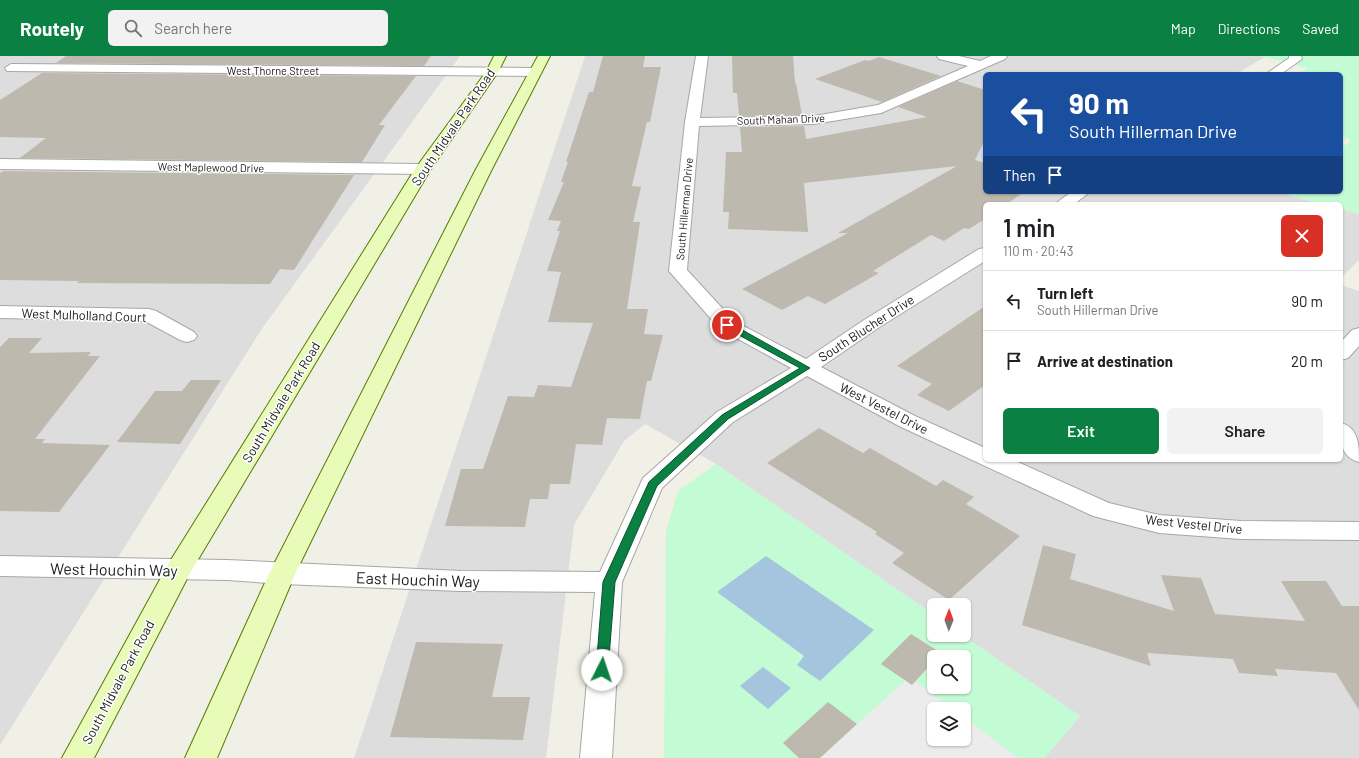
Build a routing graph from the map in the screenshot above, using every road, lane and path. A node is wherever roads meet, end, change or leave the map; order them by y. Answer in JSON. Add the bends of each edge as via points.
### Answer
{"nodes":[{"id":1,"x":31,"y":56,"type":"edge"},
{"id":2,"x":702,"y":56,"type":"edge"},
{"id":3,"x":944,"y":56,"type":"edge"},
{"id":4,"x":1001,"y":56,"type":"edge"},
{"id":5,"x":1295,"y":56,"type":"edge"},
{"id":6,"x":496,"y":64,"type":"edge"},
{"id":7,"x":540,"y":64,"type":"edge"},
{"id":8,"x":981,"y":65,"type":"junction"},
{"id":9,"x":5,"y":71,"type":"edge"},
{"id":10,"x":1275,"y":72,"type":"edge"},
{"id":11,"x":692,"y":122,"type":"junction"},
{"id":12,"x":0,"y":164,"type":"edge"},
{"id":13,"x":423,"y":169,"type":"junction"},
{"id":14,"x":1079,"y":194,"type":"edge"},
{"id":15,"x":1066,"y":202,"type":"edge"},
{"id":16,"x":983,"y":253,"type":"edge"},
{"id":17,"x":0,"y":312,"type":"edge"},
{"id":18,"x":1359,"y":334,"type":"edge"},
{"id":19,"x":187,"y":336,"type":"dead end"},
{"id":20,"x":1343,"y":352,"type":"edge"},
{"id":21,"x":806,"y":368,"type":"junction"},
{"id":22,"x":1343,"y":433,"type":"edge"},
{"id":23,"x":1359,"y":454,"type":"edge"},
{"id":24,"x":983,"y":455,"type":"edge"},
{"id":25,"x":997,"y":462,"type":"edge"},
{"id":26,"x":1359,"y":531,"type":"edge"},
{"id":27,"x":0,"y":566,"type":"edge"},
{"id":28,"x":178,"y":570,"type":"junction"},
{"id":29,"x":227,"y":570,"type":"joint"},
{"id":30,"x":282,"y":574,"type":"junction"},
{"id":31,"x":609,"y":582,"type":"junction"},
{"id":32,"x":78,"y":758,"type":"edge"},
{"id":33,"x":201,"y":758,"type":"edge"},
{"id":34,"x":596,"y":758,"type":"edge"}],
"edges":[{"from":1,"to":9,"type":"street"},
{"from":2,"to":11,"type":"street","name":"South Hillerman Drive"},
{"from":3,"to":8,"type":"street"},
{"from":4,"to":8,"type":"street","name":"South Mahan Drive"},
{"from":5,"to":10,"type":"street","via":[[1296,59]]},
{"from":6,"to":7,"type":"street","name":"West Thorne Street"},
{"from":6,"to":9,"type":"street","name":"West Thorne Street"},
{"from":6,"to":13,"type":"main road","name":"South Midvale Park Road"},
{"from":7,"to":30,"type":"main road","via":[[483,171]]},
{"from":8,"to":11,"type":"street","name":"South Mahan Drive","via":[[881,109],[814,120]]},
{"from":11,"to":21,"type":"street","name":"South Hillerman Drive","via":[[678,271],[727,325]]},
{"from":12,"to":13,"type":"street","name":"West Maplewood Drive"},
{"from":13,"to":28,"type":"main road","name":"South Midvale Park Road"},
{"from":14,"to":15,"type":"street"},
{"from":16,"to":21,"type":"street","name":"South Blucher Drive","via":[[870,324]]},
{"from":17,"to":19,"type":"street","name":"West Mulholland Court","via":[[149,315]]},
{"from":18,"to":20,"type":"street"},
{"from":21,"to":24,"type":"street","name":"West Vestel Drive","via":[[907,421]]},
{"from":21,"to":31,"type":"street","name":"South Blucher Drive","via":[[725,417],[652,484]]},
{"from":22,"to":23,"type":"street"},
{"from":25,"to":26,"type":"street","name":"West Vestel Drive","via":[[1102,510],[1159,524],[1241,530]]},
{"from":27,"to":28,"type":"street","name":"West Houchin Way"},
{"from":28,"to":29,"type":"street","name":"West Houchin Way"},
{"from":28,"to":32,"type":"main road","name":"South Midvale Park Road"},
{"from":29,"to":30,"type":"street","name":"East Houchin Way"},
{"from":30,"to":31,"type":"street","name":"East Houchin Way","via":[[461,581]]},
{"from":30,"to":33,"type":"main road"},
{"from":31,"to":34,"type":"street","name":"South Blucher Drive"}]}
